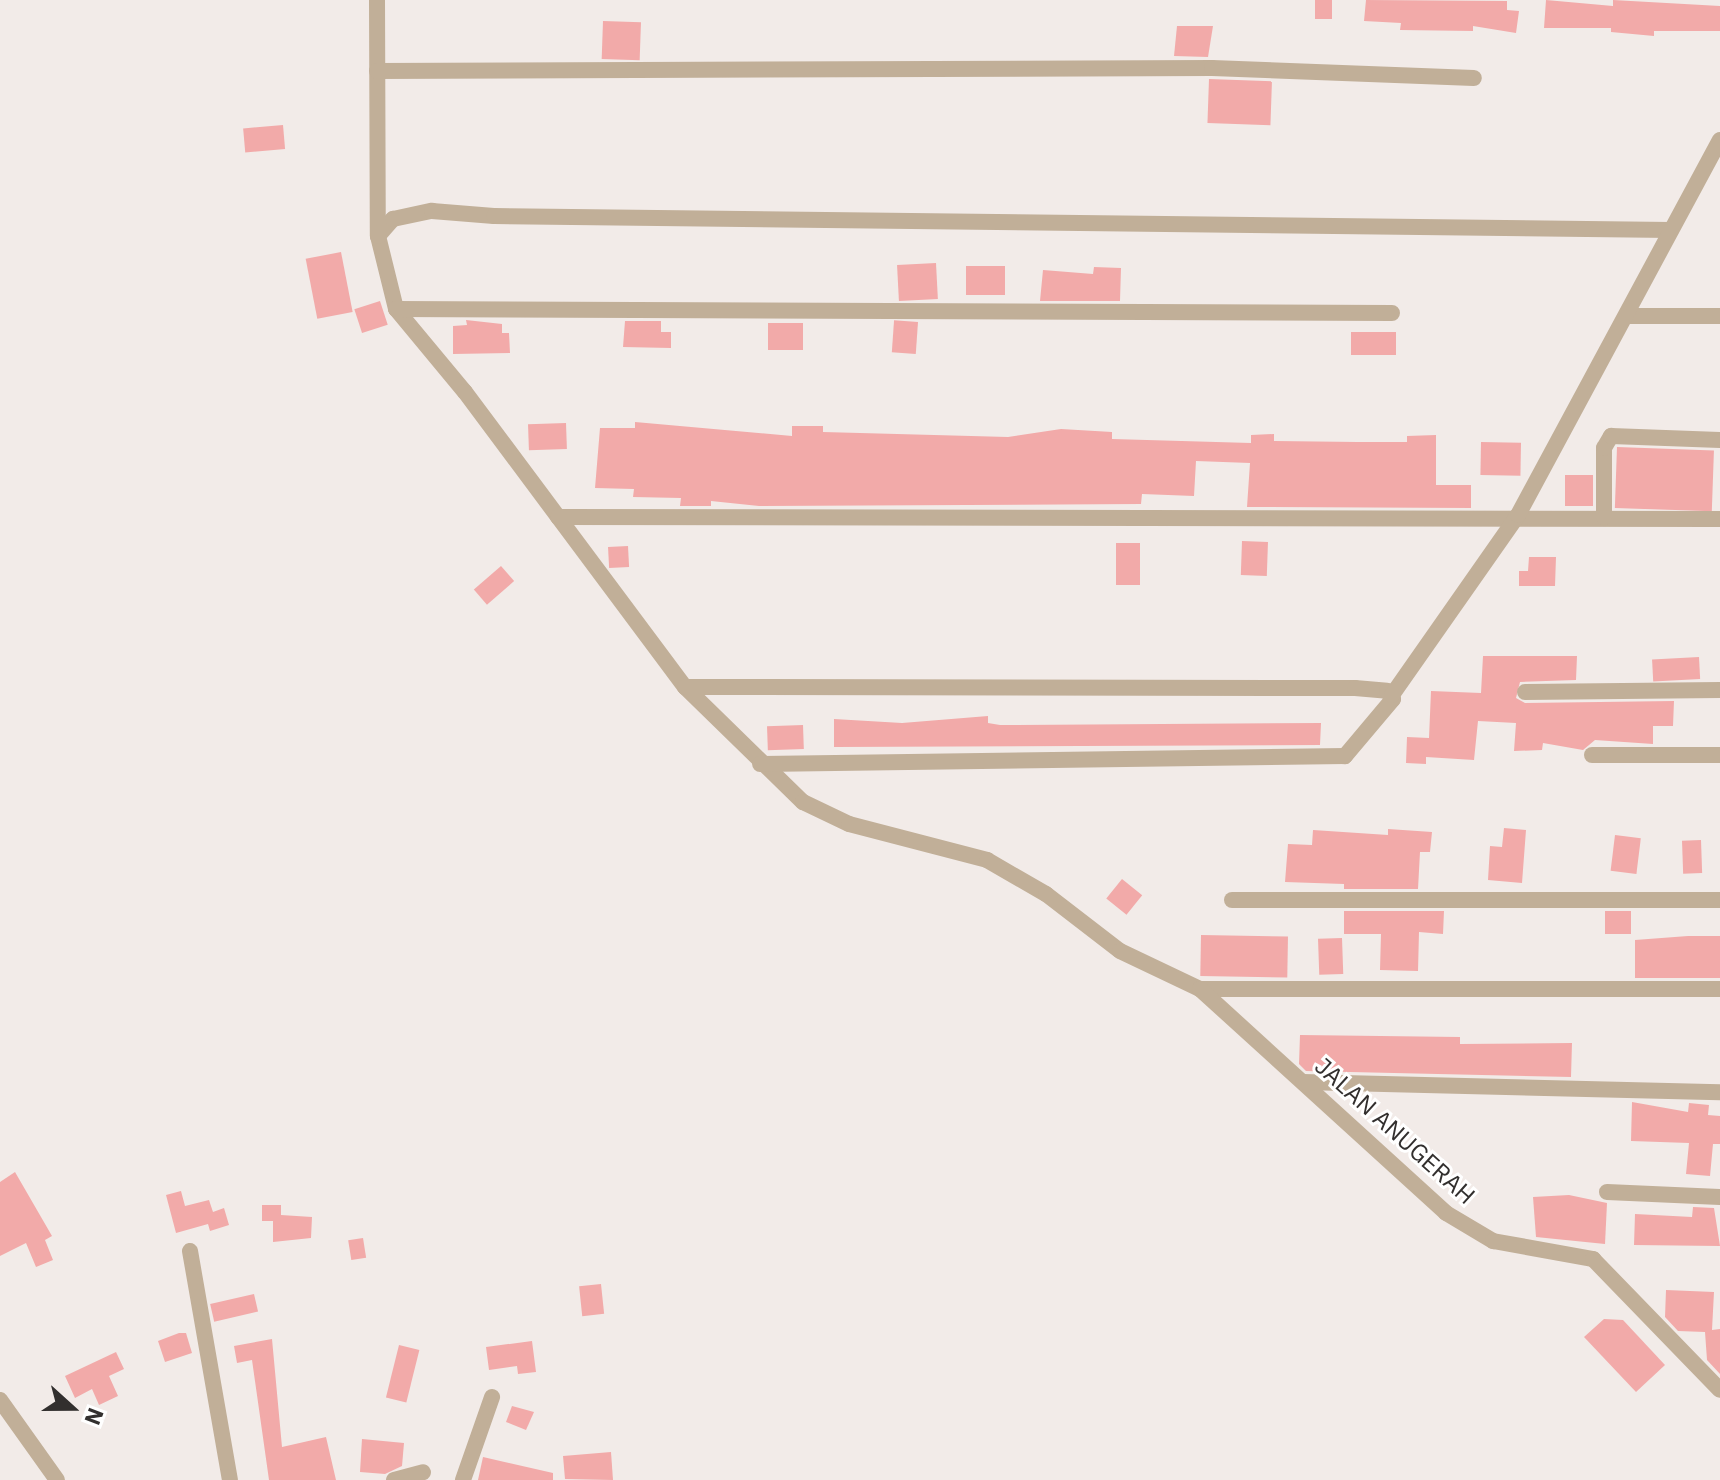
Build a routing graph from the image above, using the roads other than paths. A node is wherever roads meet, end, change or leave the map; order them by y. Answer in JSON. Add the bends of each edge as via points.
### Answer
{"nodes":[{"id":1,"x":377,"y":0,"type":"edge"},
{"id":2,"x":377,"y":71,"type":"junction"},
{"id":3,"x":1474,"y":78,"type":"dead end"},
{"id":4,"x":1720,"y":140,"type":"edge"},
{"id":5,"x":1671,"y":230,"type":"junction"},
{"id":6,"x":378,"y":236,"type":"junction"},
{"id":7,"x":396,"y":309,"type":"junction"},
{"id":8,"x":1392,"y":313,"type":"dead end"},
{"id":9,"x":1629,"y":316,"type":"junction"},
{"id":10,"x":1720,"y":316,"type":"edge"},
{"id":11,"x":1720,"y":440,"type":"edge"},
{"id":12,"x":1518,"y":515,"type":"junction"},
{"id":13,"x":558,"y":517,"type":"junction"},
{"id":14,"x":1604,"y":517,"type":"junction"},
{"id":15,"x":1720,"y":519,"type":"edge"},
{"id":16,"x":685,"y":687,"type":"junction"},
{"id":17,"x":1720,"y":690,"type":"edge"},
{"id":18,"x":1525,"y":692,"type":"dead end"},
{"id":19,"x":1392,"y":695,"type":"junction"},
{"id":20,"x":1592,"y":755,"type":"dead end"},
{"id":21,"x":1720,"y":755,"type":"edge"},
{"id":22,"x":760,"y":764,"type":"junction"},
{"id":23,"x":1232,"y":900,"type":"dead end"},
{"id":24,"x":1720,"y":900,"type":"edge"},
{"id":25,"x":1200,"y":989,"type":"junction"},
{"id":26,"x":1720,"y":989,"type":"edge"},
{"id":27,"x":1303,"y":1082,"type":"junction"},
{"id":28,"x":1720,"y":1092,"type":"edge"},
{"id":29,"x":1607,"y":1192,"type":"dead end"},
{"id":30,"x":1720,"y":1197,"type":"edge"},
{"id":31,"x":190,"y":1251,"type":"dead end"},
{"id":32,"x":1720,"y":1390,"type":"edge"},
{"id":33,"x":492,"y":1397,"type":"dead end"},
{"id":34,"x":0,"y":1400,"type":"edge"},
{"id":35,"x":423,"y":1472,"type":"dead end"},
{"id":36,"x":57,"y":1480,"type":"edge"},
{"id":37,"x":230,"y":1480,"type":"edge"},
{"id":38,"x":394,"y":1480,"type":"edge"},
{"id":39,"x":463,"y":1480,"type":"edge"}],
"edges":[{"from":1,"to":2,"type":"street"},
{"from":2,"to":3,"type":"street","via":[[1212,68]]},
{"from":2,"to":6,"type":"street"},
{"from":4,"to":5,"type":"street"},
{"from":5,"to":6,"type":"street","via":[[494,216],[432,211],[393,219]]},
{"from":5,"to":9,"type":"street"},
{"from":6,"to":7,"type":"street"},
{"from":7,"to":8,"type":"street"},
{"from":7,"to":13,"type":"street"},
{"from":9,"to":10,"type":"street"},
{"from":9,"to":12,"type":"street"},
{"from":11,"to":14,"type":"street","via":[[1611,436],[1604,448]]},
{"from":12,"to":13,"type":"street"},
{"from":12,"to":14,"type":"street"},
{"from":12,"to":19,"type":"street"},
{"from":13,"to":16,"type":"street"},
{"from":14,"to":15,"type":"street"},
{"from":16,"to":19,"type":"street","via":[[1355,688]]},
{"from":16,"to":22,"type":"street"},
{"from":17,"to":18,"type":"street"},
{"from":19,"to":22,"type":"street","via":[[1391,706],[1345,756]]},
{"from":20,"to":21,"type":"street"},
{"from":22,"to":25,"type":"street","via":[[796,797],[829,816],[965,852],[1015,874],[1120,951]]},
{"from":23,"to":24,"type":"street"},
{"from":25,"to":26,"type":"street"},
{"from":25,"to":27,"type":"street","name":"JALAN ANUGERAH"},
{"from":27,"to":28,"type":"street"},
{"from":27,"to":32,"type":"street","name":"JALAN ANUGERAH","via":[[1475,1232],[1493,1241],[1593,1259]]},
{"from":29,"to":30,"type":"street"},
{"from":31,"to":37,"type":"street"},
{"from":33,"to":39,"type":"street"},
{"from":34,"to":36,"type":"street"},
{"from":35,"to":38,"type":"street"}]}
